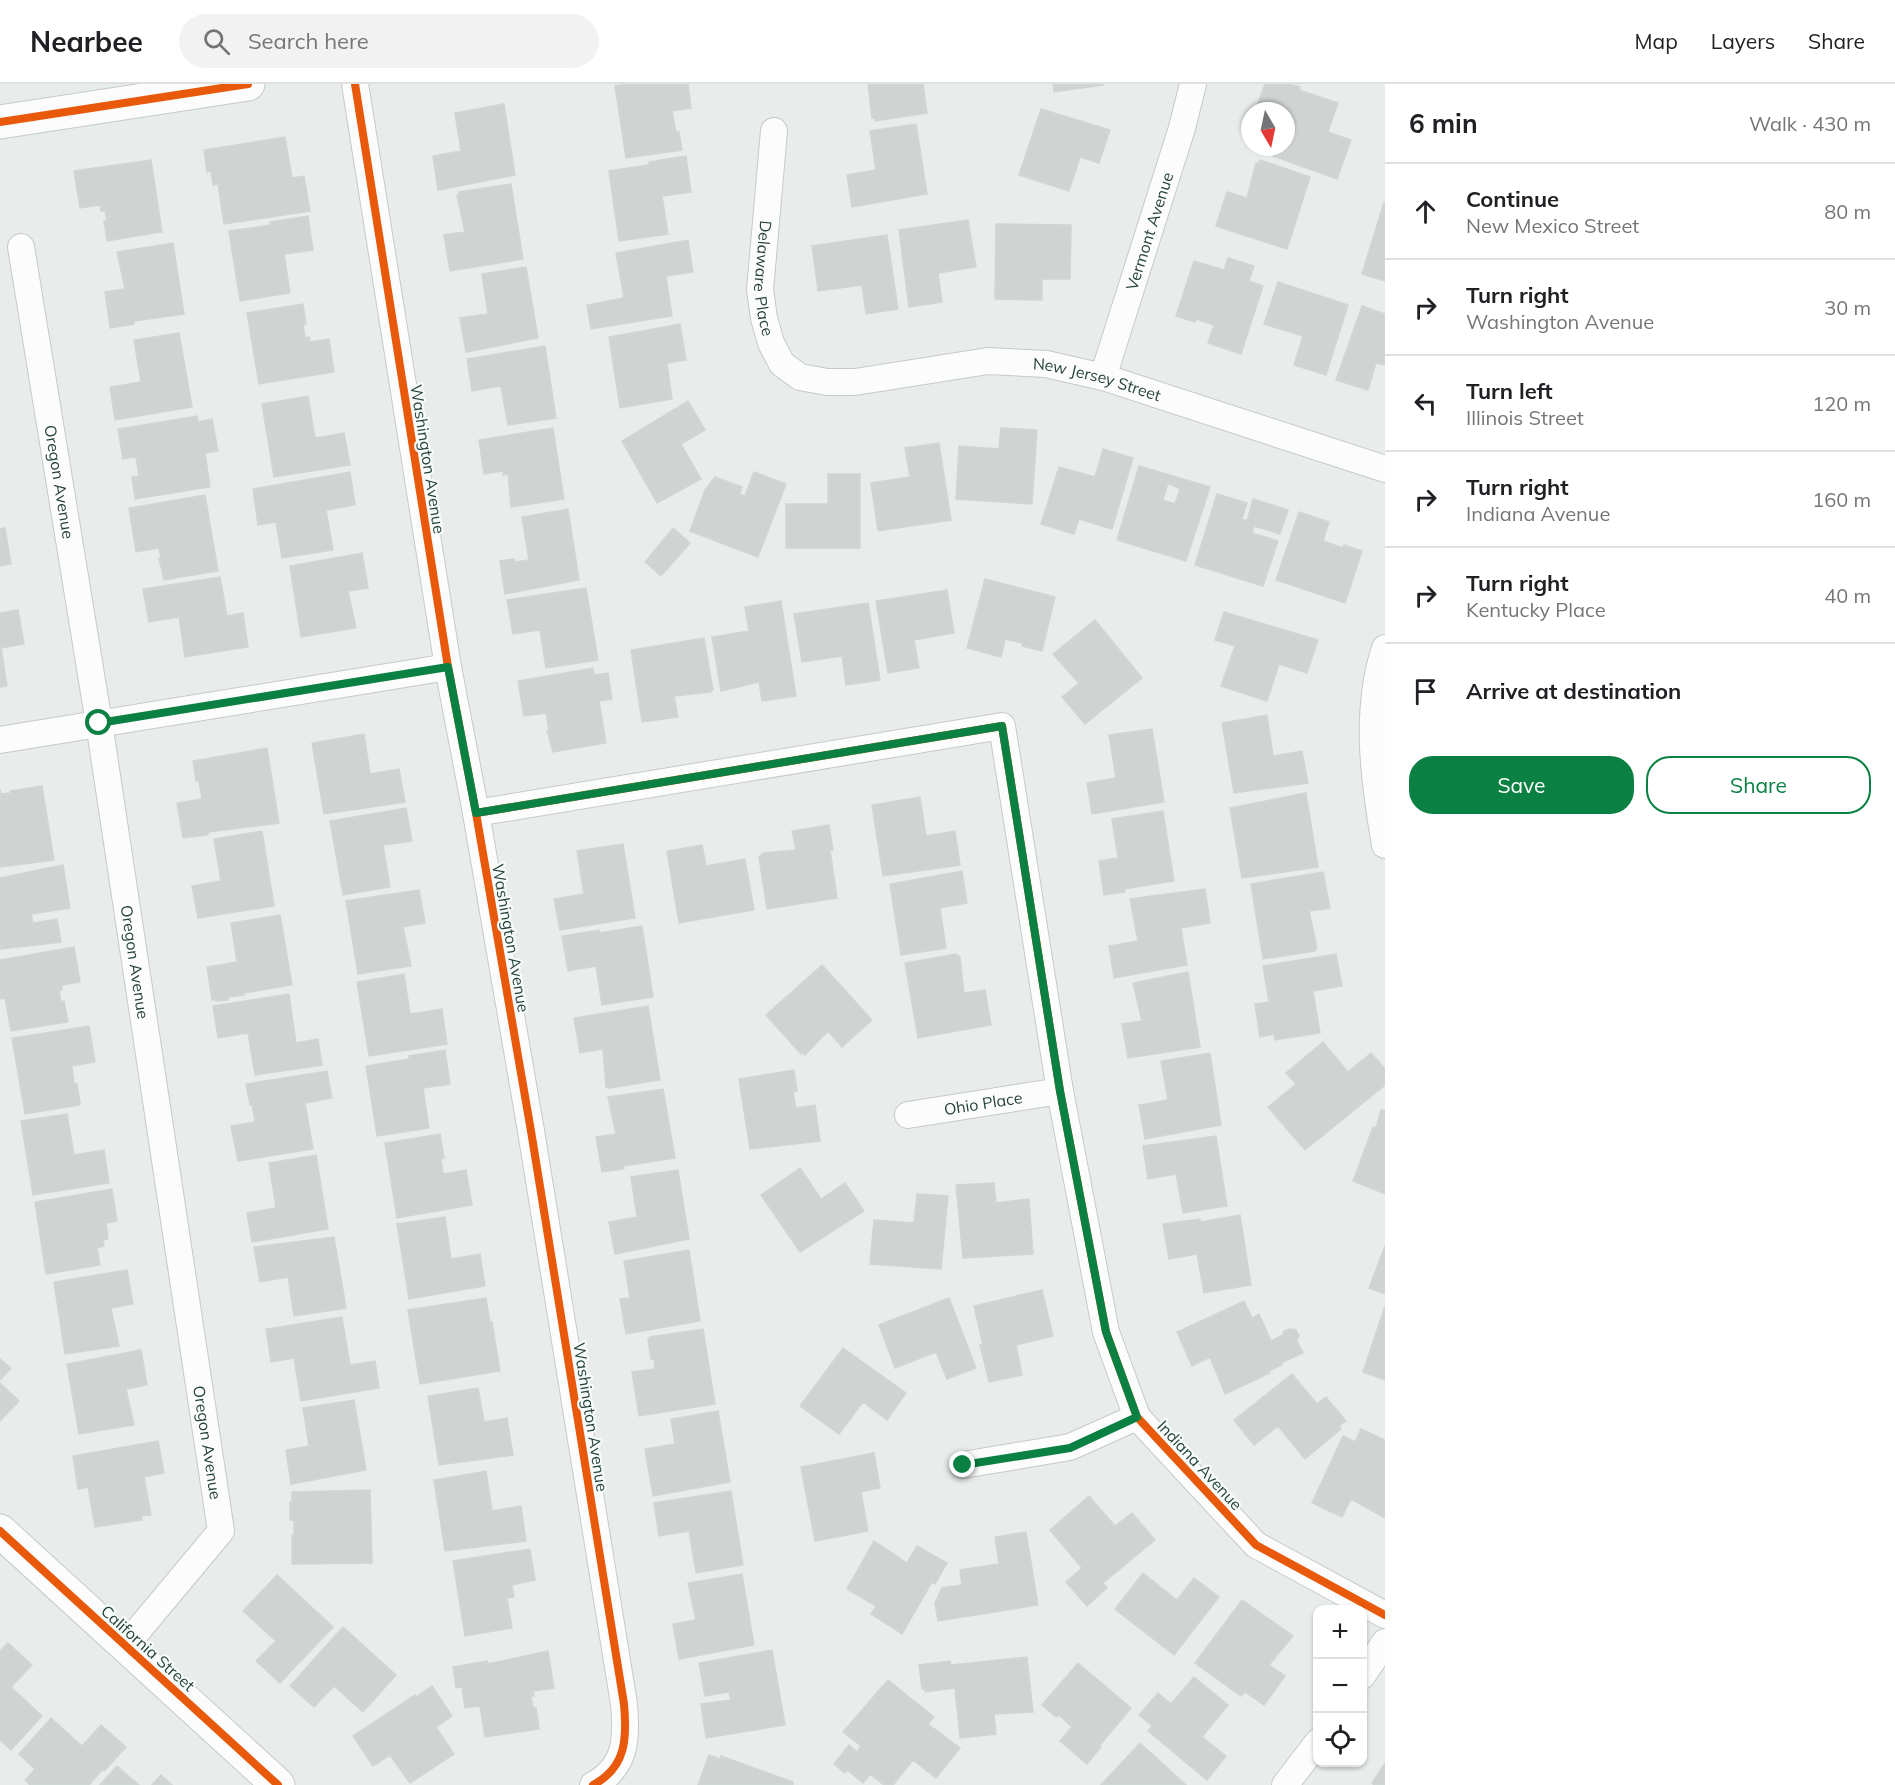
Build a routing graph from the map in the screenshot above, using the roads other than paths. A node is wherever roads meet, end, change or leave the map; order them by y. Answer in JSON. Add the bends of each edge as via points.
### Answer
{"nodes":[{"id":1,"x":248,"y":84,"type":"edge"},
{"id":2,"x":355,"y":84,"type":"edge"},
{"id":3,"x":1193,"y":84,"type":"edge"},
{"id":4,"x":158,"y":91,"type":"edge"},
{"id":5,"x":0,"y":122,"type":"edge"},
{"id":6,"x":774,"y":131,"type":"dead end"},
{"id":7,"x":21,"y":247,"type":"dead end"},
{"id":8,"x":800,"y":377,"type":"joint"},
{"id":9,"x":1103,"y":377,"type":"junction"},
{"id":10,"x":1385,"y":469,"type":"edge"},
{"id":11,"x":1385,"y":648,"type":"edge"},
{"id":12,"x":448,"y":667,"type":"junction"},
{"id":13,"x":99,"y":723,"type":"junction"},
{"id":14,"x":0,"y":740,"type":"edge"},
{"id":15,"x":476,"y":813,"type":"junction"},
{"id":16,"x":1385,"y":845,"type":"edge"},
{"id":17,"x":1060,"y":1091,"type":"junction"},
{"id":18,"x":908,"y":1115,"type":"dead end"},
{"id":19,"x":1137,"y":1417,"type":"junction"},
{"id":20,"x":963,"y":1465,"type":"dead end"},
{"id":21,"x":0,"y":1531,"type":"edge"},
{"id":22,"x":1385,"y":1615,"type":"edge"},
{"id":23,"x":1385,"y":1642,"type":"edge"},
{"id":24,"x":125,"y":1646,"type":"junction"},
{"id":25,"x":1367,"y":1669,"type":"edge"},
{"id":26,"x":1313,"y":1747,"type":"edge"},
{"id":27,"x":278,"y":1785,"type":"edge"},
{"id":28,"x":593,"y":1785,"type":"edge"},
{"id":29,"x":1285,"y":1785,"type":"edge"}],
"edges":[{"from":1,"to":4,"type":"street"},
{"from":2,"to":12,"type":"street","name":"Washington Avenue"},
{"from":3,"to":9,"type":"street","name":"Vermont Avenue"},
{"from":4,"to":5,"type":"street"},
{"from":6,"to":8,"type":"street","name":"Delaware Place","via":[[760,290],[771,343],[782,364]]},
{"from":7,"to":13,"type":"street","name":"Oregon Avenue"},
{"from":8,"to":9,"type":"street","name":"New Jersey Street","via":[[855,382],[988,362],[1046,364]]},
{"from":9,"to":10,"type":"street","name":"New Jersey Street"},
{"from":11,"to":16,"type":"street","via":[[1372,727],[1377,800]]},
{"from":12,"to":13,"type":"street"},
{"from":12,"to":15,"type":"street","name":"Washington Avenue"},
{"from":13,"to":14,"type":"street"},
{"from":13,"to":24,"type":"street","name":"Oregon Avenue","via":[[221,1531]]},
{"from":15,"to":17,"type":"street","name":"Indiana Avenue","via":[[1002,726]]},
{"from":15,"to":28,"type":"street","name":"Washington Avenue","via":[[624,1704],[622,1754],[615,1769]]},
{"from":17,"to":18,"type":"street","name":"Ohio Place"},
{"from":17,"to":19,"type":"street","name":"Indiana Avenue","via":[[1106,1332]]},
{"from":19,"to":20,"type":"street","via":[[1070,1448]]},
{"from":19,"to":22,"type":"street","name":"Indiana Avenue","via":[[1256,1545]]},
{"from":21,"to":24,"type":"street","name":"California Street"},
{"from":23,"to":25,"type":"street"},
{"from":24,"to":27,"type":"street","name":"California Street"},
{"from":26,"to":29,"type":"street"}]}
